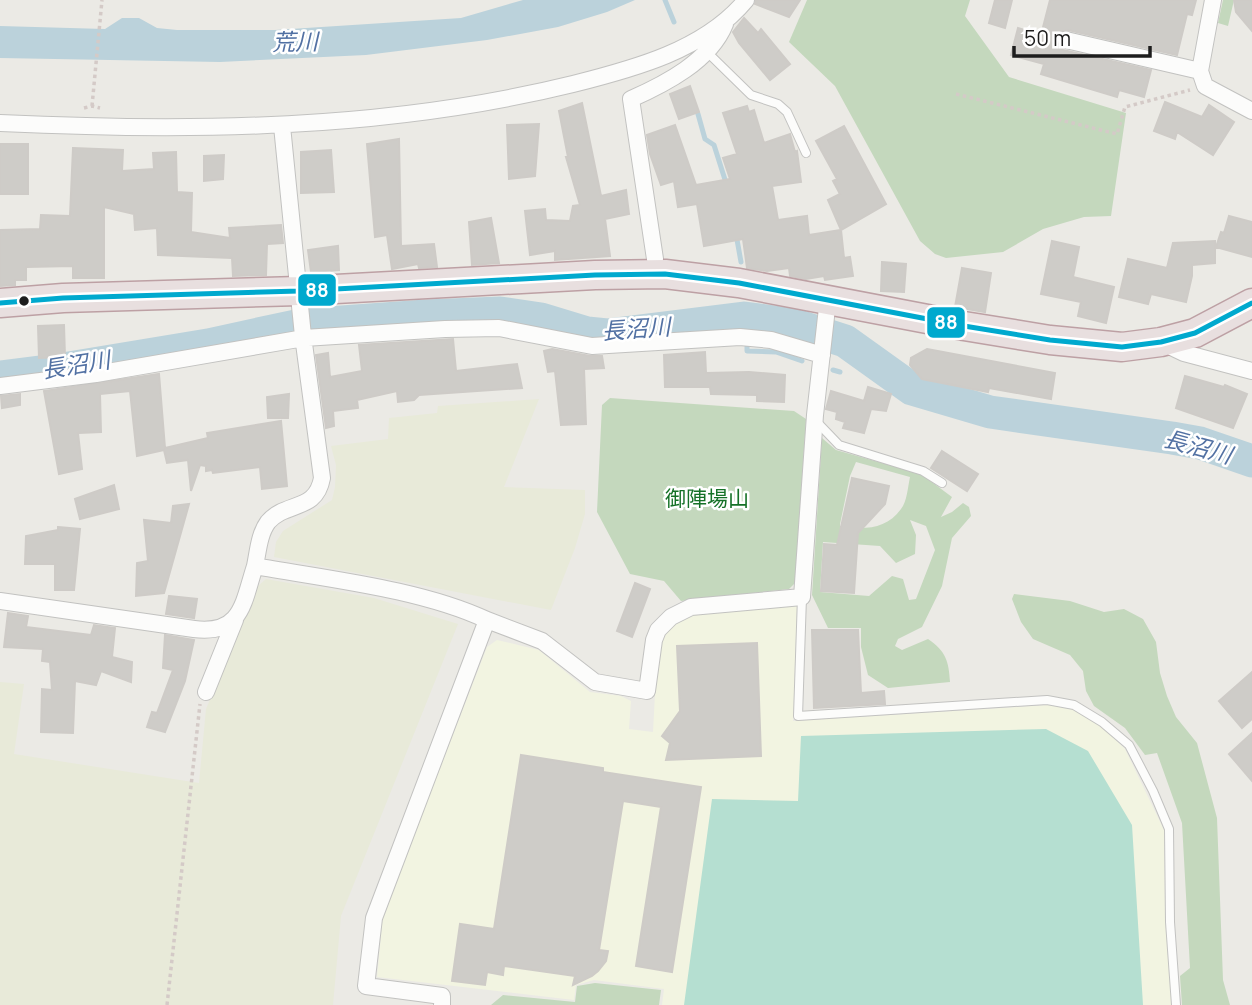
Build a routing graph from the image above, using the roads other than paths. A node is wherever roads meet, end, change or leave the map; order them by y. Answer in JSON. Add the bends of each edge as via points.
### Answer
{"nodes":[{"id":1,"x":746,"y":0,"type":"edge"},
{"id":2,"x":1213,"y":0,"type":"edge"},
{"id":3,"x":726,"y":20,"type":"junction"},
{"id":4,"x":1066,"y":40,"type":"dead end"},
{"id":5,"x":706,"y":51,"type":"junction"},
{"id":6,"x":1202,"y":78,"type":"junction"},
{"id":7,"x":1252,"y":111,"type":"edge"},
{"id":8,"x":0,"y":123,"type":"edge"},
{"id":9,"x":282,"y":125,"type":"junction"},
{"id":10,"x":806,"y":153,"type":"dead end"},
{"id":11,"x":655,"y":259,"type":"dead end"},
{"id":12,"x":300,"y":302,"type":"junction"},
{"id":13,"x":0,"y":303,"type":"edge"},
{"id":14,"x":1252,"y":303,"type":"edge"},
{"id":15,"x":827,"y":311,"type":"junction"},
{"id":16,"x":303,"y":337,"type":"junction"},
{"id":17,"x":1161,"y":342,"type":"junction"},
{"id":18,"x":823,"y":352,"type":"junction"},
{"id":19,"x":1252,"y":371,"type":"edge"},
{"id":20,"x":0,"y":386,"type":"edge"},
{"id":21,"x":815,"y":420,"type":"junction"},
{"id":22,"x":942,"y":483,"type":"dead end"},
{"id":23,"x":255,"y":566,"type":"junction"},
{"id":24,"x":802,"y":597,"type":"junction"},
{"id":25,"x":0,"y":601,"type":"edge"},
{"id":26,"x":236,"y":618,"type":"junction"},
{"id":27,"x":487,"y":620,"type":"junction"},
{"id":28,"x":206,"y":692,"type":"road end"},
{"id":29,"x":442,"y":1005,"type":"edge"},
{"id":30,"x":1176,"y":1005,"type":"edge"}],
"edges":[{"from":1,"to":3,"type":"street"},
{"from":2,"to":6,"type":"street"},
{"from":3,"to":5,"type":"street"},
{"from":3,"to":9,"type":"street","via":[[657,60],[554,89],[482,104]]},
{"from":4,"to":6,"type":"street"},
{"from":5,"to":10,"type":"lane","via":[[751,95],[787,112]]},
{"from":5,"to":11,"type":"street","via":[[673,77],[631,99]]},
{"from":6,"to":7,"type":"street"},
{"from":8,"to":9,"type":"street"},
{"from":9,"to":12,"type":"street"},
{"from":12,"to":13,"type":"highway","via":[[63,298]]},
{"from":12,"to":15,"type":"highway","via":[[641,273],[739,283]]},
{"from":12,"to":16,"type":"street"},
{"from":14,"to":17,"type":"highway","via":[[1195,332]]},
{"from":15,"to":17,"type":"highway","via":[[1073,344],[1122,347]]},
{"from":15,"to":18,"type":"street"},
{"from":16,"to":18,"type":"street","via":[[499,328],[592,346],[740,337]]},
{"from":16,"to":20,"type":"street"},
{"from":16,"to":23,"type":"street","via":[[320,489],[307,502],[268,523]]},
{"from":17,"to":19,"type":"street"},
{"from":18,"to":21,"type":"street"},
{"from":21,"to":22,"type":"lane","via":[[839,445],[923,471]]},
{"from":21,"to":24,"type":"street"},
{"from":23,"to":26,"type":"street"},
{"from":23,"to":27,"type":"street","via":[[375,588]]},
{"from":24,"to":27,"type":"street","via":[[691,607],[671,617],[654,640],[647,691],[595,682],[542,641]]},
{"from":24,"to":30,"type":"lane","via":[[798,716],[1047,700],[1074,705],[1129,745],[1168,829]]},
{"from":25,"to":26,"type":"street","via":[[207,631],[229,625]]},
{"from":26,"to":28,"type":"street"},
{"from":27,"to":29,"type":"street","via":[[374,918],[366,986],[442,996]]}]}
